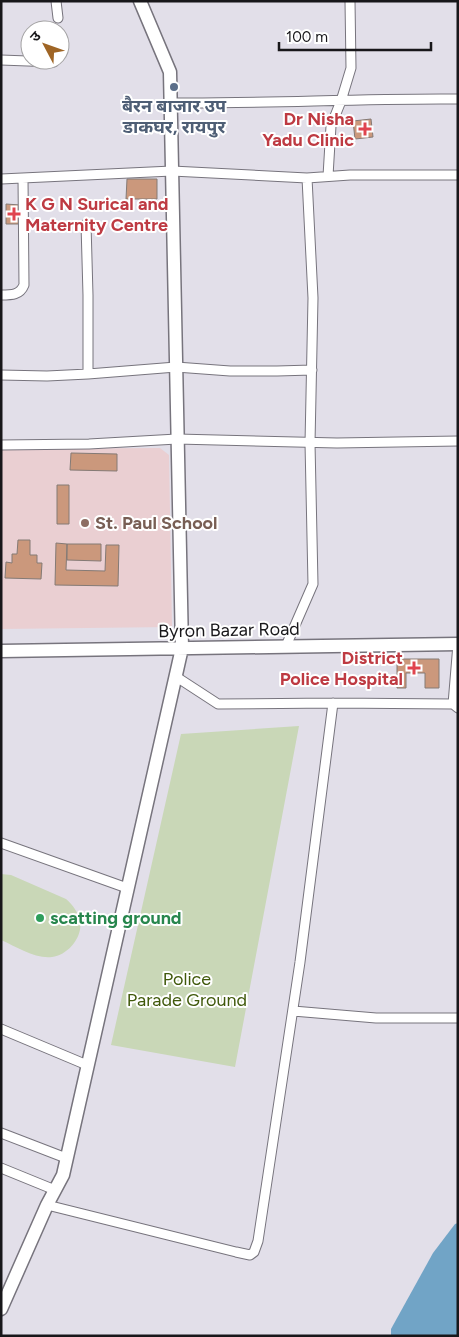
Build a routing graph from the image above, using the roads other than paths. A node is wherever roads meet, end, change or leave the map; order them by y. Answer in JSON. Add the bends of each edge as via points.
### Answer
{"nodes":[{"id":1,"x":56,"y":1,"type":"edge"},
{"id":2,"x":140,"y":1,"type":"edge"},
{"id":3,"x":350,"y":1,"type":"edge"},
{"id":4,"x":58,"y":18,"type":"dead end"},
{"id":5,"x":1,"y":60,"type":"edge"},
{"id":6,"x":20,"y":61,"type":"edge"},
{"id":7,"x":458,"y":100,"type":"edge"},
{"id":8,"x":341,"y":102,"type":"junction"},
{"id":9,"x":171,"y":103,"type":"junction"},
{"id":10,"x":172,"y":171,"type":"junction"},
{"id":11,"x":458,"y":175,"type":"edge"},
{"id":12,"x":328,"y":176,"type":"junction"},
{"id":13,"x":23,"y":178,"type":"junction"},
{"id":14,"x":307,"y":178,"type":"junction"},
{"id":15,"x":1,"y":179,"type":"edge"},
{"id":16,"x":86,"y":224,"type":"dead end"},
{"id":17,"x":1,"y":295,"type":"edge"},
{"id":18,"x":176,"y":367,"type":"junction"},
{"id":19,"x":312,"y":370,"type":"junction"},
{"id":20,"x":88,"y":374,"type":"junction"},
{"id":21,"x":1,"y":375,"type":"edge"},
{"id":22,"x":178,"y":439,"type":"junction"},
{"id":23,"x":458,"y":441,"type":"edge"},
{"id":24,"x":310,"y":443,"type":"junction"},
{"id":25,"x":1,"y":445,"type":"edge"},
{"id":26,"x":458,"y":644,"type":"edge"},
{"id":27,"x":286,"y":646,"type":"junction"},
{"id":28,"x":182,"y":648,"type":"junction"},
{"id":29,"x":1,"y":651,"type":"edge"},
{"id":30,"x":175,"y":676,"type":"junction"},
{"id":31,"x":333,"y":703,"type":"junction"},
{"id":32,"x":456,"y":706,"type":"edge"},
{"id":33,"x":1,"y":843,"type":"edge"},
{"id":34,"x":127,"y":888,"type":"junction"},
{"id":35,"x":293,"y":1011,"type":"junction"},
{"id":36,"x":458,"y":1018,"type":"edge"},
{"id":37,"x":1,"y":1029,"type":"edge"},
{"id":38,"x":87,"y":1065,"type":"junction"},
{"id":39,"x":1,"y":1133,"type":"edge"},
{"id":40,"x":66,"y":1158,"type":"junction"},
{"id":41,"x":1,"y":1168,"type":"edge"},
{"id":42,"x":55,"y":1190,"type":"junction"},
{"id":43,"x":47,"y":1205,"type":"junction"},
{"id":44,"x":1,"y":1309,"type":"edge"}],
"edges":[{"from":1,"to":4,"type":"street"},
{"from":2,"to":9,"type":"street","via":[[170,72]]},
{"from":3,"to":8,"type":"street","via":[[351,68]]},
{"from":5,"to":6,"type":"street"},
{"from":7,"to":8,"type":"street"},
{"from":8,"to":9,"type":"street"},
{"from":8,"to":12,"type":"street","via":[[330,126]]},
{"from":9,"to":10,"type":"street"},
{"from":10,"to":13,"type":"street"},
{"from":10,"to":14,"type":"street"},
{"from":10,"to":18,"type":"street"},
{"from":11,"to":12,"type":"street"},
{"from":12,"to":14,"type":"street"},
{"from":13,"to":15,"type":"street"},
{"from":13,"to":17,"type":"street","via":[[24,285],[17,294]]},
{"from":14,"to":19,"type":"street","via":[[313,298]]},
{"from":16,"to":20,"type":"street"},
{"from":18,"to":19,"type":"street","via":[[230,371]]},
{"from":18,"to":20,"type":"street"},
{"from":18,"to":22,"type":"street"},
{"from":19,"to":24,"type":"street"},
{"from":20,"to":21,"type":"street"},
{"from":22,"to":24,"type":"street"},
{"from":22,"to":25,"type":"street"},
{"from":22,"to":28,"type":"street"},
{"from":23,"to":24,"type":"street"},
{"from":24,"to":27,"type":"street","via":[[313,584]]},
{"from":26,"to":27,"type":"street","name":"Byron Bazar Road"},
{"from":26,"to":32,"type":"street"},
{"from":27,"to":28,"type":"street","name":"Byron Bazar Road"},
{"from":28,"to":29,"type":"street","name":"Byron Bazar Road"},
{"from":28,"to":30,"type":"street"},
{"from":30,"to":31,"type":"street","via":[[218,704]]},
{"from":30,"to":34,"type":"street"},
{"from":31,"to":32,"type":"street"},
{"from":31,"to":35,"type":"street"},
{"from":33,"to":34,"type":"street"},
{"from":34,"to":38,"type":"street"},
{"from":35,"to":36,"type":"street","via":[[376,1018]]},
{"from":35,"to":43,"type":"street","via":[[254,1252],[250,1255],[236,1252]]},
{"from":37,"to":38,"type":"street"},
{"from":38,"to":40,"type":"street"},
{"from":39,"to":40,"type":"street"},
{"from":40,"to":42,"type":"street"},
{"from":41,"to":42,"type":"street"},
{"from":42,"to":43,"type":"street"},
{"from":43,"to":44,"type":"street"}]}
